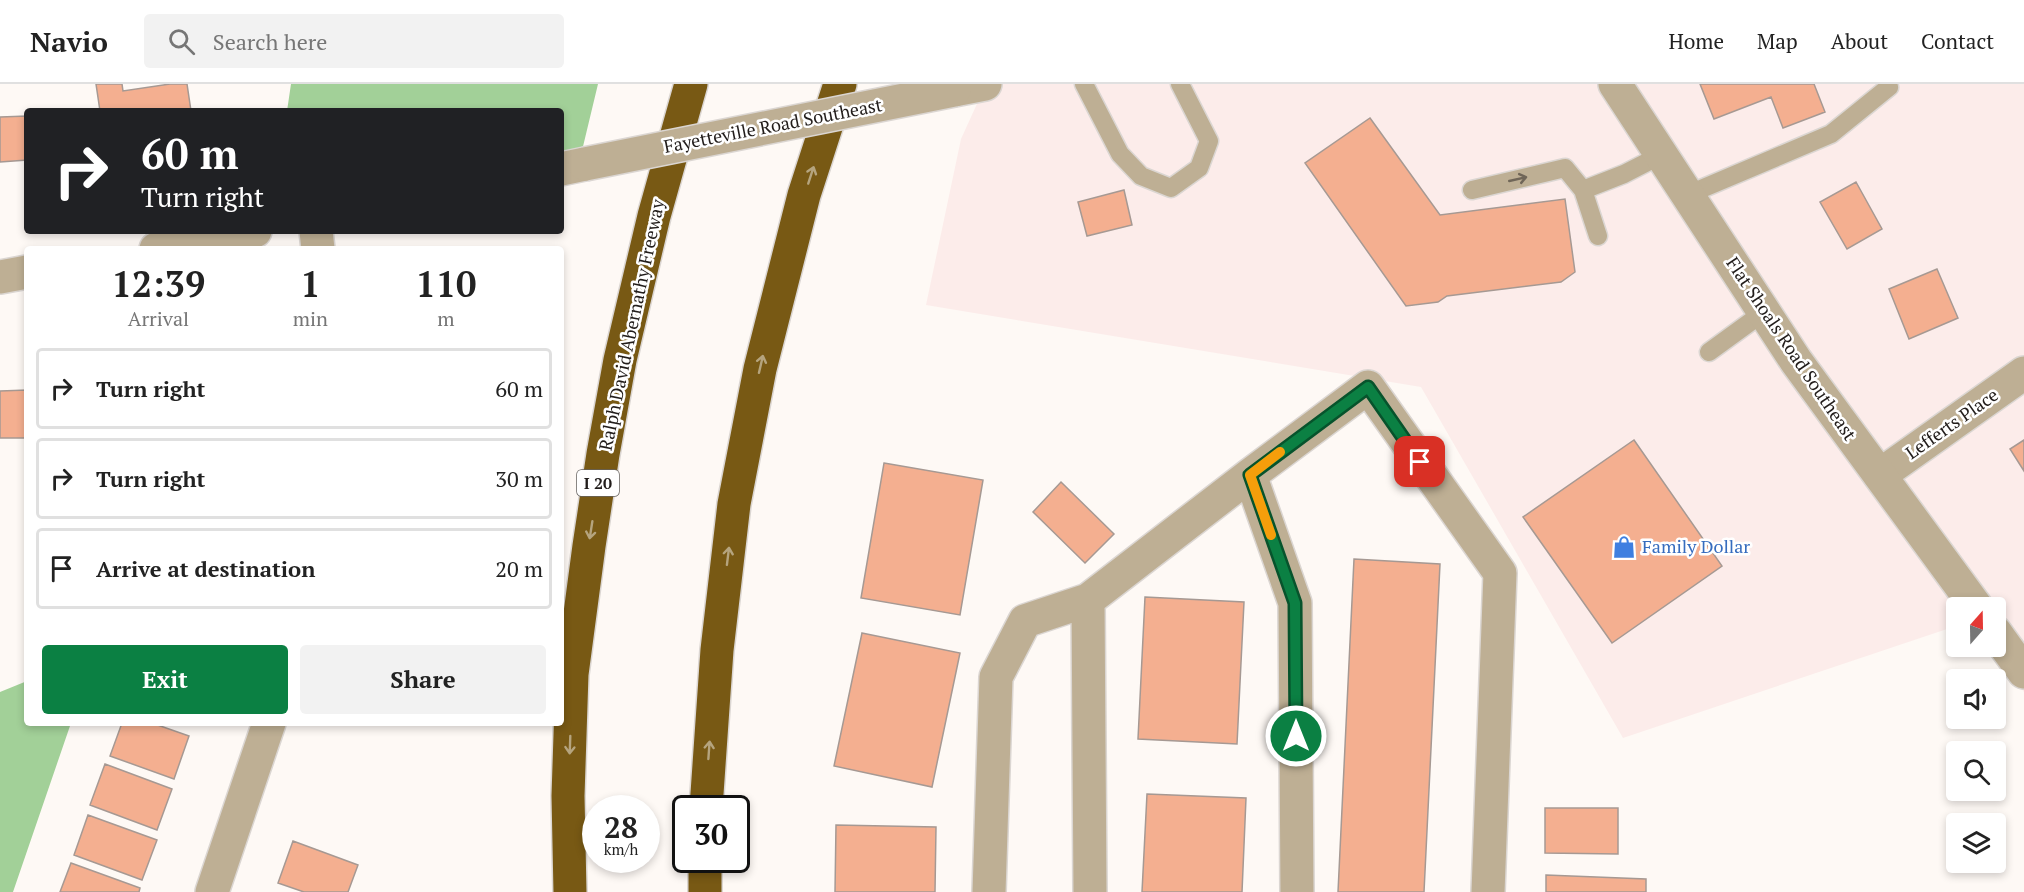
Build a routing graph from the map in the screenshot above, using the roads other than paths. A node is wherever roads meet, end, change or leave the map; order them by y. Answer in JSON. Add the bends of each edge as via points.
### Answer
{"nodes":[{"id":1,"x":691,"y":84,"type":"edge"},
{"id":2,"x":840,"y":84,"type":"edge"},
{"id":3,"x":1084,"y":84,"type":"edge"},
{"id":4,"x":1180,"y":84,"type":"edge"},
{"id":5,"x":1615,"y":84,"type":"edge"},
{"id":6,"x":1888,"y":84,"type":"edge"},
{"id":7,"x":970,"y":87,"type":"edge"},
{"id":8,"x":1661,"y":155,"type":"junction"},
{"id":9,"x":573,"y":167,"type":"edge"},
{"id":10,"x":1472,"y":190,"type":"dead end"},
{"id":11,"x":1583,"y":190,"type":"junction"},
{"id":12,"x":1687,"y":195,"type":"junction"},
{"id":13,"x":238,"y":234,"type":"edge"},
{"id":14,"x":1598,"y":236,"type":"dead end"},
{"id":15,"x":172,"y":246,"type":"edge"},
{"id":16,"x":24,"y":273,"type":"edge"},
{"id":17,"x":0,"y":277,"type":"edge"},
{"id":18,"x":1764,"y":312,"type":"junction"},
{"id":19,"x":1709,"y":352,"type":"dead end"},
{"id":20,"x":2024,"y":373,"type":"edge"},
{"id":21,"x":1250,"y":475,"type":"junction"},
{"id":22,"x":1880,"y":475,"type":"junction"},
{"id":23,"x":1969,"y":597,"type":"edge"},
{"id":24,"x":1088,"y":600,"type":"junction"},
{"id":25,"x":2006,"y":647,"type":"edge"},
{"id":26,"x":2024,"y":672,"type":"edge"},
{"id":27,"x":268,"y":726,"type":"edge"},
{"id":28,"x":707,"y":795,"type":"edge"},
{"id":29,"x":705,"y":873,"type":"edge"},
{"id":30,"x":212,"y":892,"type":"edge"},
{"id":31,"x":570,"y":892,"type":"edge"},
{"id":32,"x":705,"y":892,"type":"edge"},
{"id":33,"x":989,"y":892,"type":"edge"},
{"id":34,"x":1090,"y":892,"type":"edge"},
{"id":35,"x":1297,"y":892,"type":"edge"},
{"id":36,"x":1488,"y":892,"type":"edge"}],
"edges":[{"from":1,"to":31,"type":"highway","name":"Ralph David Abernathy Freeway","number":"I 20","one_way":true,"via":[[620,360],[589,546],[572,674]]},
{"from":28,"to":2,"type":"highway","one_way":true,"via":[[717,650],[734,504],[763,357],[804,195]]},
{"from":3,"to":4,"type":"lane","via":[[1120,154],[1141,176],[1171,188],[1199,168],[1209,141]]},
{"from":5,"to":8,"type":"street","name":"Flat Shoals Road Southeast"},
{"from":6,"to":12,"type":"lane","via":[[1831,134]]},
{"from":7,"to":9,"type":"street","name":"Fayetteville Road Southeast","bridge":true},
{"from":8,"to":11,"type":"lane"},
{"from":8,"to":12,"type":"street","name":"Flat Shoals Road Southeast"},
{"from":10,"to":11,"type":"lane","one_way":true,"via":[[1565,168]]},
{"from":11,"to":14,"type":"lane"},
{"from":12,"to":18,"type":"street","name":"Flat Shoals Road Southeast"},
{"from":13,"to":15,"type":"street"},
{"from":16,"to":17,"type":"street"},
{"from":18,"to":19,"type":"lane"},
{"from":18,"to":22,"type":"street","name":"Flat Shoals Road Southeast"},
{"from":20,"to":22,"type":"street","name":"Lefferts Place"},
{"from":21,"to":24,"type":"street"},
{"from":21,"to":35,"type":"street","via":[[1295,603]]},
{"from":21,"to":36,"type":"street","via":[[1368,387],[1500,573]]},
{"from":22,"to":23,"type":"street","name":"Flat Shoals Road Southeast"},
{"from":24,"to":33,"type":"street","via":[[1025,621],[996,677]]},
{"from":24,"to":34,"type":"street"},
{"from":25,"to":26,"type":"street"},
{"from":27,"to":30,"type":"street"},
{"from":29,"to":32,"type":"highway"}]}
